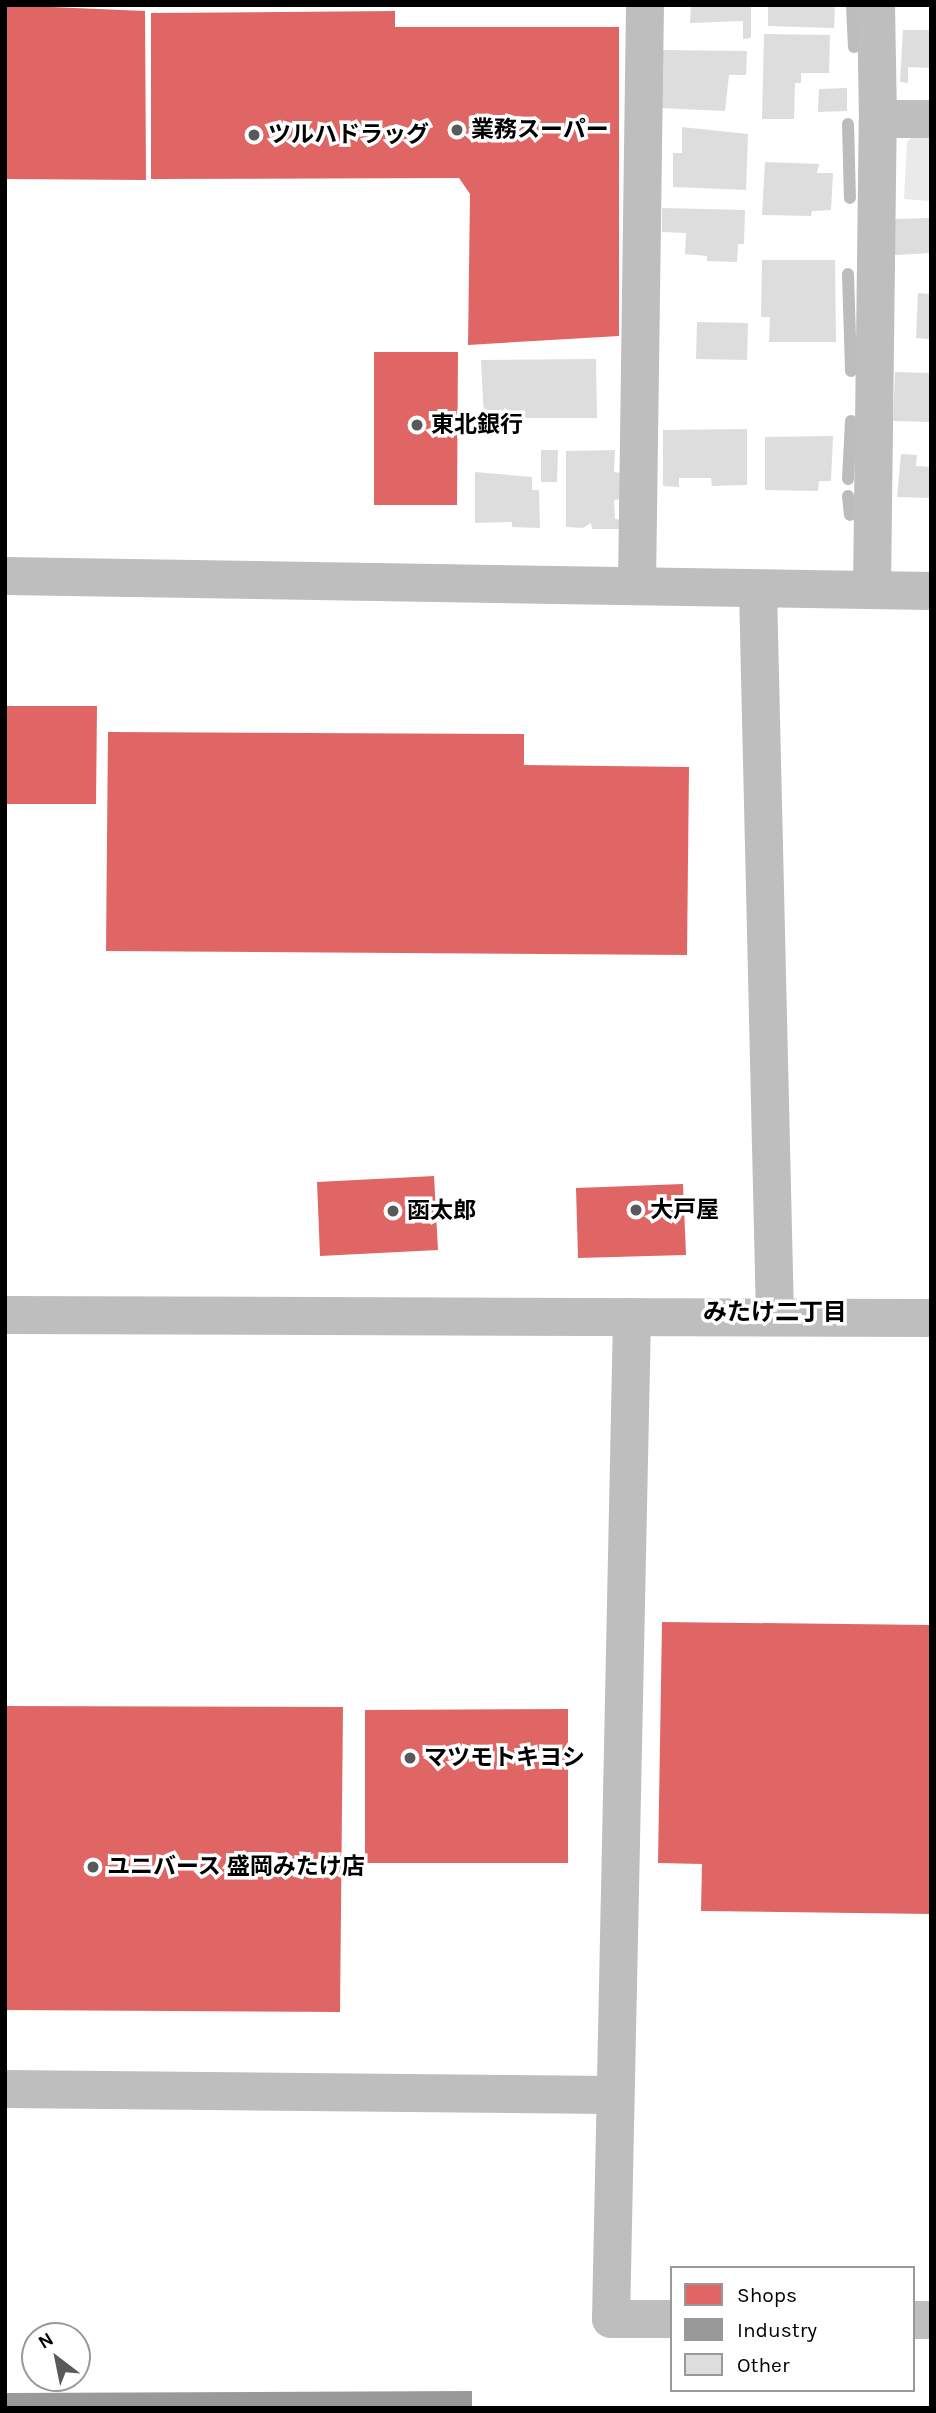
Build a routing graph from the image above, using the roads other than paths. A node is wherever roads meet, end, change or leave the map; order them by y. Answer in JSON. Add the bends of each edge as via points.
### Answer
{"nodes":[{"id":1,"x":645,"y":5,"type":"edge"},
{"id":2,"x":876,"y":5,"type":"edge"},
{"id":3,"x":878,"y":119,"type":"junction"},
{"id":4,"x":931,"y":119,"type":"edge"},
{"id":5,"x":5,"y":576,"type":"edge"},
{"id":6,"x":637,"y":585,"type":"junction"},
{"id":7,"x":758,"y":590,"type":"junction"},
{"id":8,"x":872,"y":590,"type":"junction"},
{"id":9,"x":931,"y":591,"type":"edge"},
{"id":10,"x":5,"y":1315,"type":"edge"},
{"id":11,"x":632,"y":1317,"type":"junction"},
{"id":12,"x":775,"y":1317,"type":"junction"},
{"id":13,"x":931,"y":1318,"type":"edge"},
{"id":14,"x":5,"y":2089,"type":"edge"},
{"id":15,"x":613,"y":2095,"type":"junction"},
{"id":16,"x":670,"y":2319,"type":"edge"}],
"edges":[{"from":1,"to":6,"type":"street"},
{"from":2,"to":3,"type":"street"},
{"from":3,"to":4,"type":"street"},
{"from":3,"to":8,"type":"street"},
{"from":5,"to":6,"type":"street"},
{"from":6,"to":7,"type":"street"},
{"from":7,"to":8,"type":"street"},
{"from":7,"to":12,"type":"street"},
{"from":8,"to":9,"type":"street"},
{"from":10,"to":11,"type":"street"},
{"from":11,"to":12,"type":"street"},
{"from":11,"to":15,"type":"street"},
{"from":12,"to":13,"type":"street"},
{"from":14,"to":15,"type":"street"},
{"from":15,"to":16,"type":"street","via":[[611,2319]]}]}
